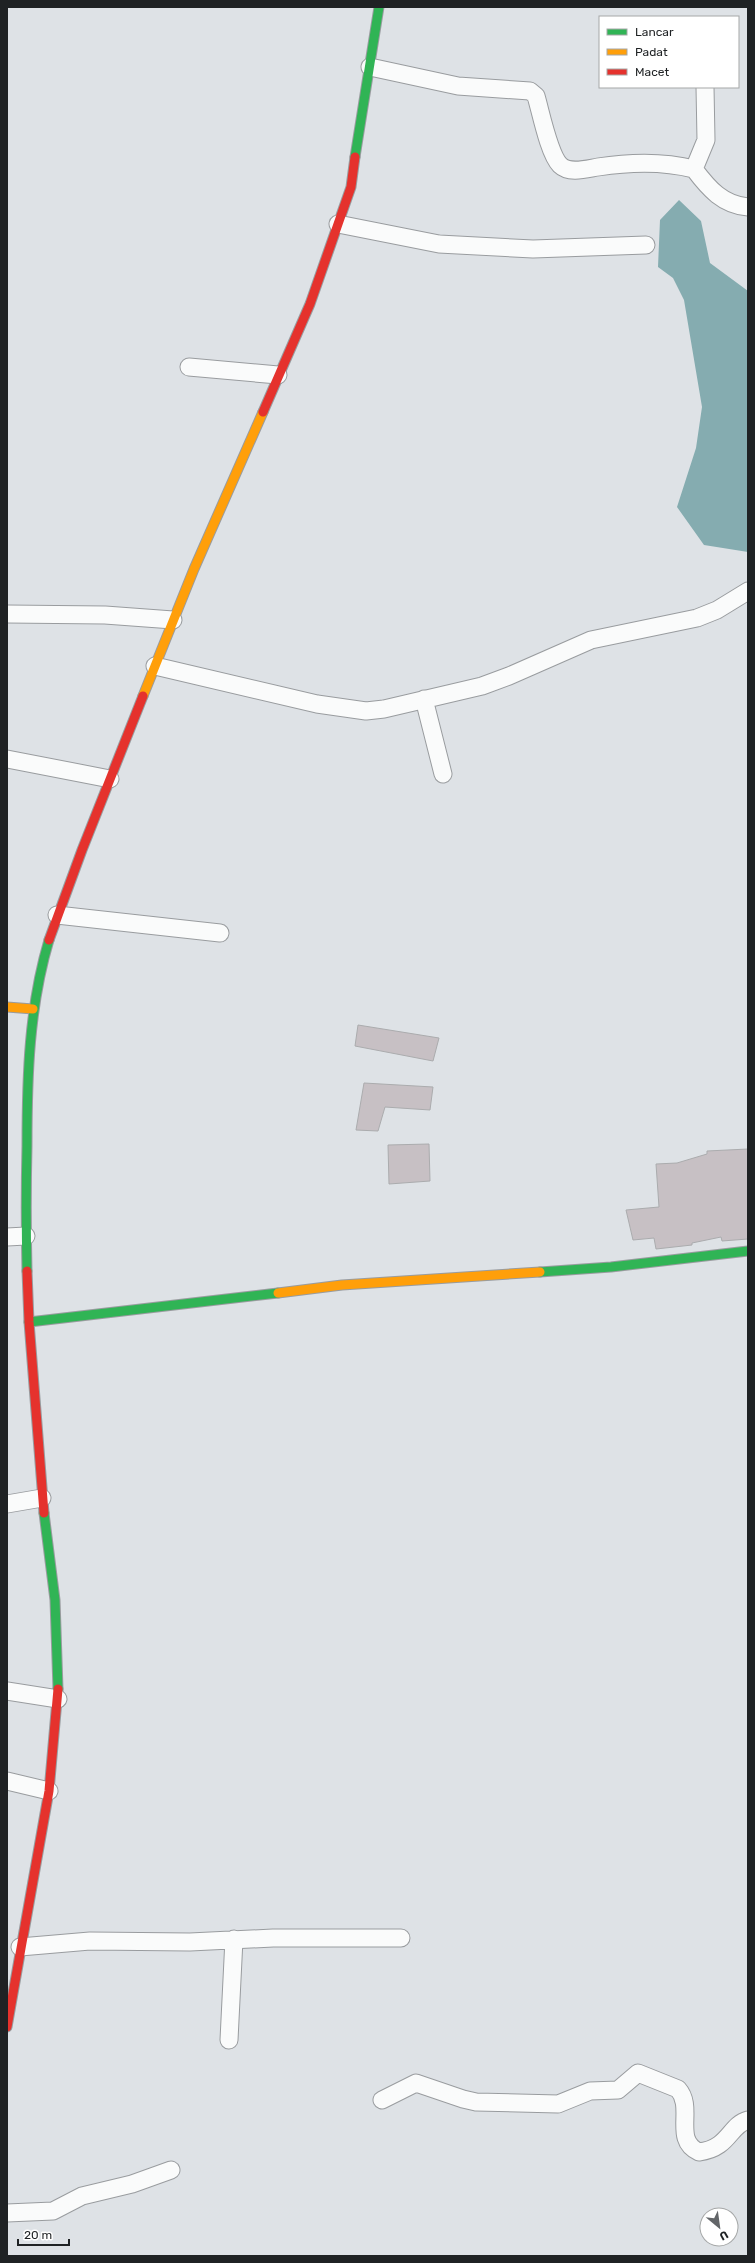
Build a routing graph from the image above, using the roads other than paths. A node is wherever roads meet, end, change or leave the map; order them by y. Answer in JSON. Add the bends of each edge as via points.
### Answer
{"nodes":[{"id":1,"x":379,"y":7,"type":"edge"},
{"id":2,"x":370,"y":67,"type":"junction"},
{"id":3,"x":705,"y":88,"type":"edge"},
{"id":4,"x":694,"y":169,"type":"junction"},
{"id":5,"x":748,"y":207,"type":"edge"},
{"id":6,"x":338,"y":224,"type":"junction"},
{"id":7,"x":646,"y":245,"type":"dead end"},
{"id":8,"x":189,"y":367,"type":"dead end"},
{"id":9,"x":278,"y":376,"type":"junction"},
{"id":10,"x":748,"y":591,"type":"edge"},
{"id":11,"x":7,"y":614,"type":"edge"},
{"id":12,"x":173,"y":620,"type":"junction"},
{"id":13,"x":156,"y":666,"type":"junction"},
{"id":14,"x":424,"y":699,"type":"junction"},
{"id":15,"x":7,"y":759,"type":"edge"},
{"id":16,"x":443,"y":774,"type":"dead end"},
{"id":17,"x":110,"y":779,"type":"junction"},
{"id":18,"x":57,"y":915,"type":"junction"},
{"id":19,"x":220,"y":933,"type":"dead end"},
{"id":20,"x":7,"y":1007,"type":"edge"},
{"id":21,"x":33,"y":1009,"type":"junction"},
{"id":22,"x":26,"y":1236,"type":"junction"},
{"id":23,"x":7,"y":1237,"type":"edge"},
{"id":24,"x":748,"y":1251,"type":"edge"},
{"id":25,"x":29,"y":1322,"type":"junction"},
{"id":26,"x":42,"y":1498,"type":"junction"},
{"id":27,"x":7,"y":1504,"type":"edge"},
{"id":28,"x":7,"y":1691,"type":"edge"},
{"id":29,"x":58,"y":1699,"type":"junction"},
{"id":30,"x":7,"y":1781,"type":"edge"},
{"id":31,"x":49,"y":1791,"type":"junction"},
{"id":32,"x":401,"y":1938,"type":"dead end"},
{"id":33,"x":234,"y":1939,"type":"junction"},
{"id":34,"x":20,"y":1947,"type":"junction"},
{"id":35,"x":7,"y":2027,"type":"edge"},
{"id":36,"x":229,"y":2040,"type":"dead end"},
{"id":37,"x":382,"y":2100,"type":"dead end"},
{"id":38,"x":748,"y":2120,"type":"edge"},
{"id":39,"x":171,"y":2170,"type":"dead end"},
{"id":40,"x":7,"y":2214,"type":"edge"}],
"edges":[{"from":1,"to":2,"type":"main road"},
{"from":2,"to":4,"type":"street","via":[[458,86],[530,91],[536,96],[554,156],[559,165],[566,170],[632,163],[676,164]]},
{"from":2,"to":6,"type":"main road","via":[[351,187]]},
{"from":3,"to":4,"type":"street","via":[[706,140]]},
{"from":4,"to":5,"type":"street","via":[[728,204]]},
{"from":6,"to":7,"type":"street","via":[[439,244],[533,249]]},
{"from":6,"to":9,"type":"main road","via":[[310,304]]},
{"from":8,"to":9,"type":"street"},
{"from":9,"to":12,"type":"main road"},
{"from":10,"to":14,"type":"street","via":[[717,610],[697,618],[591,640],[482,686]]},
{"from":11,"to":12,"type":"street","via":[[105,615]]},
{"from":12,"to":13,"type":"main road"},
{"from":13,"to":14,"type":"street","via":[[250,690],[350,709],[384,709]]},
{"from":13,"to":17,"type":"main road"},
{"from":14,"to":16,"type":"street"},
{"from":15,"to":17,"type":"street"},
{"from":17,"to":18,"type":"main road"},
{"from":18,"to":19,"type":"street"},
{"from":18,"to":21,"type":"main road","via":[[39,972]]},
{"from":20,"to":21,"type":"main road"},
{"from":21,"to":22,"type":"main road","via":[[27,1094]]},
{"from":22,"to":23,"type":"street"},
{"from":22,"to":25,"type":"main road"},
{"from":24,"to":25,"type":"main road","via":[[611,1267],[342,1285]]},
{"from":25,"to":26,"type":"main road"},
{"from":26,"to":27,"type":"street"},
{"from":26,"to":29,"type":"main road","via":[[55,1600]]},
{"from":28,"to":29,"type":"street"},
{"from":29,"to":31,"type":"main road"},
{"from":30,"to":31,"type":"street"},
{"from":31,"to":34,"type":"main road"},
{"from":32,"to":33,"type":"street"},
{"from":33,"to":34,"type":"street","via":[[190,1942],[90,1941]]},
{"from":33,"to":36,"type":"street"},
{"from":34,"to":35,"type":"main road"},
{"from":37,"to":38,"type":"street","via":[[416,2083],[469,2101],[558,2104],[590,2091],[618,2090],[633,2076],[641,2073],[682,2093],[686,2105],[684,2131],[693,2150],[699,2152],[721,2145]]},
{"from":39,"to":40,"type":"street","via":[[132,2184],[82,2196],[53,2211]]}]}
